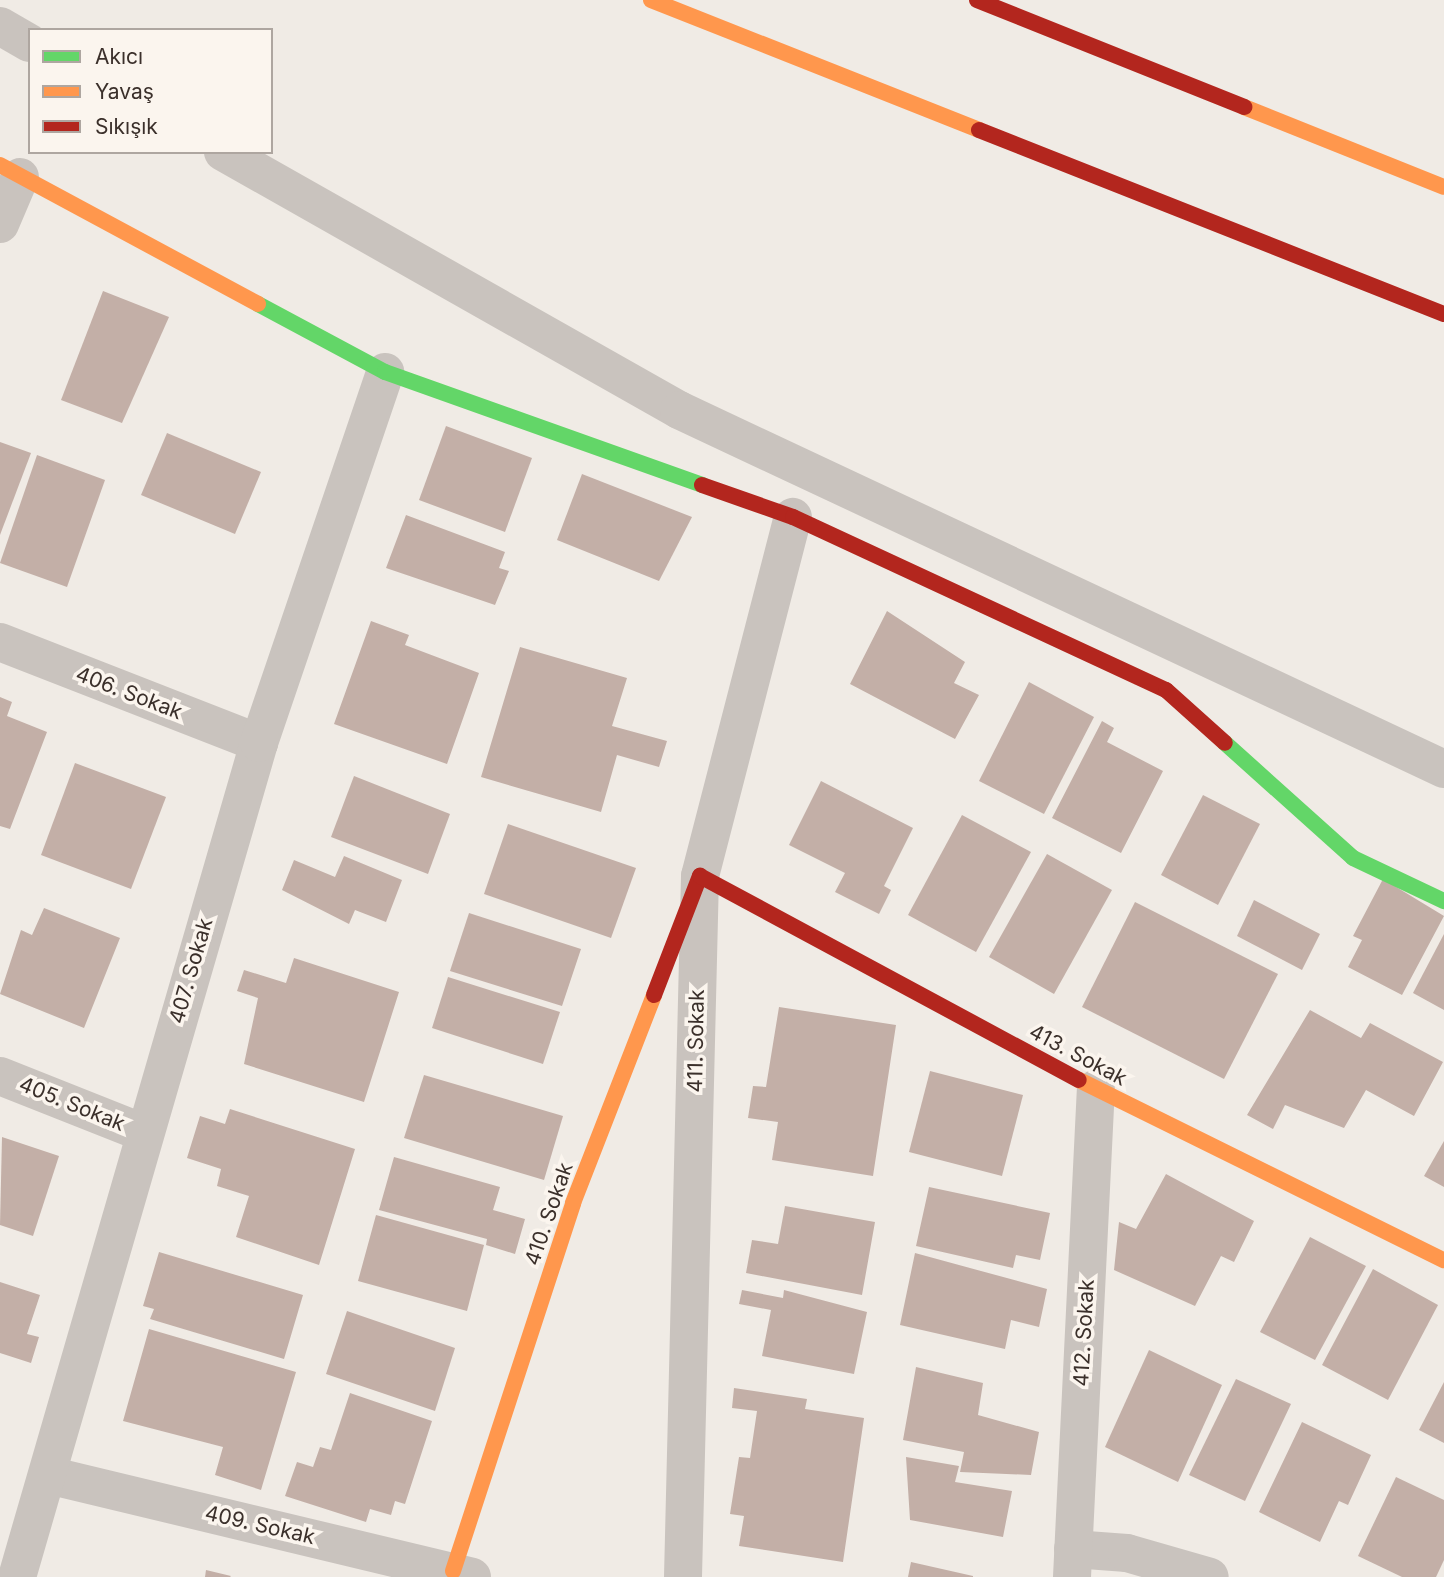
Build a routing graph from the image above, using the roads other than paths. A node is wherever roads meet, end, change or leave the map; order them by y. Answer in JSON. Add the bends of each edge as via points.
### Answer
{"nodes":[{"id":1,"x":651,"y":0,"type":"edge"},
{"id":2,"x":977,"y":0,"type":"edge"},
{"id":3,"x":0,"y":26,"type":"edge"},
{"id":4,"x":28,"y":42,"type":"edge"},
{"id":5,"x":227,"y":154,"type":"edge"},
{"id":6,"x":10,"y":171,"type":"edge"},
{"id":7,"x":1444,"y":187,"type":"edge"},
{"id":8,"x":0,"y":224,"type":"edge"},
{"id":9,"x":1444,"y":314,"type":"edge"},
{"id":10,"x":385,"y":372,"type":"junction"},
{"id":11,"x":793,"y":517,"type":"junction"},
{"id":12,"x":0,"y":642,"type":"edge"},
{"id":13,"x":259,"y":743,"type":"junction"},
{"id":14,"x":1444,"y":769,"type":"edge"},
{"id":15,"x":700,"y":876,"type":"junction"},
{"id":16,"x":1444,"y":901,"type":"edge"},
{"id":17,"x":0,"y":1076,"type":"edge"},
{"id":18,"x":1096,"y":1089,"type":"junction"},
{"id":19,"x":144,"y":1133,"type":"junction"},
{"id":20,"x":1444,"y":1260,"type":"edge"},
{"id":21,"x":48,"y":1475,"type":"junction"},
{"id":22,"x":1073,"y":1563,"type":"edge"},
{"id":23,"x":462,"y":1574,"type":"edge"},
{"id":24,"x":17,"y":1577,"type":"edge"},
{"id":25,"x":682,"y":1577,"type":"edge"},
{"id":26,"x":1210,"y":1577,"type":"edge"}],
"edges":[{"from":1,"to":9,"type":"main road"},
{"from":2,"to":7,"type":"main road"},
{"from":3,"to":4,"type":"street"},
{"from":5,"to":14,"type":"street","via":[[679,410]]},
{"from":6,"to":8,"type":"street"},
{"from":6,"to":10,"type":"main road"},
{"from":10,"to":11,"type":"main road"},
{"from":10,"to":13,"type":"street","name":"407. Sokak"},
{"from":11,"to":15,"type":"street","name":"411. Sokak"},
{"from":11,"to":16,"type":"main road","via":[[1166,690],[1353,858]]},
{"from":12,"to":13,"type":"street","name":"406. Sokak"},
{"from":13,"to":19,"type":"street","name":"407. Sokak"},
{"from":15,"to":18,"type":"main road","name":"413. Sokak"},
{"from":15,"to":23,"type":"main road","name":"410. Sokak","via":[[573,1203]]},
{"from":15,"to":25,"type":"street","name":"411. Sokak"},
{"from":17,"to":19,"type":"street","name":"405. Sokak"},
{"from":18,"to":20,"type":"main road","name":"413. Sokak"},
{"from":18,"to":22,"type":"street","name":"412. Sokak"},
{"from":19,"to":21,"type":"street","name":"407. Sokak"},
{"from":21,"to":23,"type":"street","name":"409. Sokak"},
{"from":21,"to":24,"type":"street","name":"407. Sokak"},
{"from":22,"to":26,"type":"street","via":[[1127,1553]]}]}
